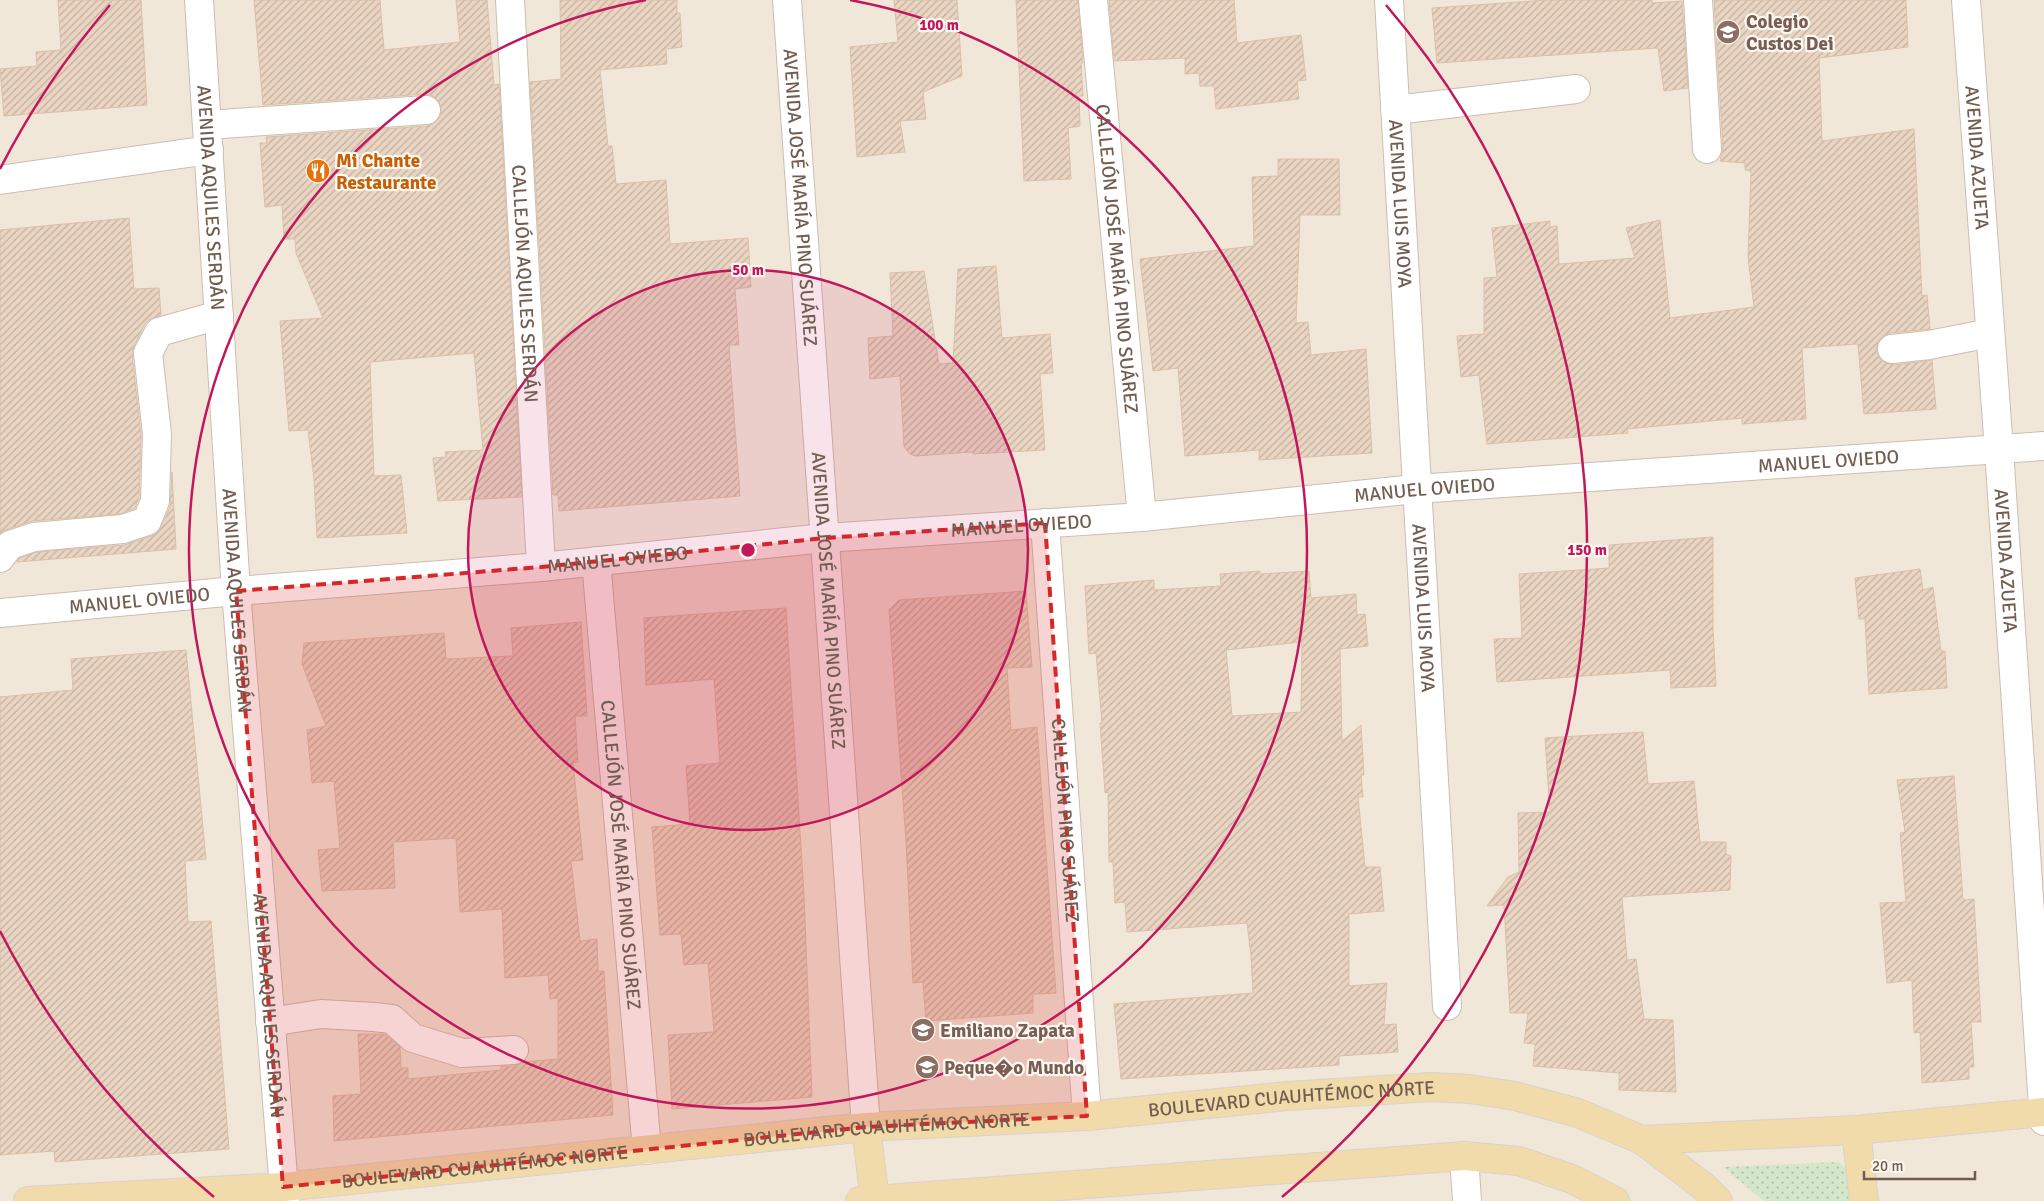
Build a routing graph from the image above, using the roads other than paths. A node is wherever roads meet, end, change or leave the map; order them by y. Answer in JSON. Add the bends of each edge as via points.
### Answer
{"nodes":[{"id":1,"x":199,"y":0,"type":"edge"},
{"id":2,"x":510,"y":0,"type":"edge"},
{"id":3,"x":787,"y":0,"type":"edge"},
{"id":4,"x":1094,"y":0,"type":"edge"},
{"id":5,"x":1389,"y":0,"type":"edge"},
{"id":6,"x":1698,"y":0,"type":"edge"},
{"id":7,"x":1966,"y":0,"type":"edge"},
{"id":8,"x":1576,"y":89,"type":"dead end"},
{"id":9,"x":426,"y":110,"type":"dead end"},
{"id":10,"x":1395,"y":110,"type":"junction"},
{"id":11,"x":208,"y":137,"type":"junction"},
{"id":12,"x":1707,"y":149,"type":"dead end"},
{"id":13,"x":0,"y":180,"type":"edge"},
{"id":14,"x":219,"y":315,"type":"junction"},
{"id":15,"x":1990,"y":333,"type":"junction"},
{"id":16,"x":1892,"y":349,"type":"dead end"},
{"id":17,"x":2044,"y":446,"type":"edge"},
{"id":18,"x":1999,"y":450,"type":"junction"},
{"id":19,"x":1416,"y":489,"type":"junction"},
{"id":20,"x":1142,"y":517,"type":"junction"},
{"id":21,"x":1045,"y":523,"type":"junction"},
{"id":22,"x":824,"y":538,"type":"junction"},
{"id":23,"x":0,"y":558,"type":"edge"},
{"id":24,"x":596,"y":561,"type":"junction"},
{"id":25,"x":541,"y":567,"type":"junction"},
{"id":26,"x":236,"y":591,"type":"junction"},
{"id":27,"x":0,"y":613,"type":"edge"},
{"id":28,"x":1447,"y":1006,"type":"dead end"},
{"id":29,"x":270,"y":1022,"type":"junction"},
{"id":30,"x":514,"y":1050,"type":"dead end"},
{"id":31,"x":2044,"y":1115,"type":"edge"},
{"id":32,"x":1087,"y":1116,"type":"junction"},
{"id":33,"x":866,"y":1127,"type":"junction"},
{"id":34,"x":1856,"y":1130,"type":"junction"},
{"id":35,"x":1642,"y":1140,"type":"junction"},
{"id":36,"x":647,"y":1150,"type":"junction"},
{"id":37,"x":1464,"y":1156,"type":"junction"},
{"id":38,"x":1103,"y":1192,"type":"edge"},
{"id":39,"x":284,"y":1194,"type":"edge"},
{"id":40,"x":28,"y":1201,"type":"edge"},
{"id":41,"x":870,"y":1201,"type":"edge"},
{"id":42,"x":1467,"y":1201,"type":"edge"},
{"id":43,"x":1615,"y":1201,"type":"edge"},
{"id":44,"x":1718,"y":1201,"type":"edge"},
{"id":45,"x":1864,"y":1201,"type":"edge"}],
"edges":[{"from":1,"to":11,"type":"street","name":"AVENIDA AQUILES SERDÁN"},
{"from":2,"to":25,"type":"street","name":"CALLEJÓN AQUILES SERDÁN"},
{"from":3,"to":22,"type":"street","name":"AVENIDA JOSÉ MARÍA PINO SUÁREZ"},
{"from":4,"to":20,"type":"street","name":"CALLEJÓN JOSÉ MARÍA PINO SUÁREZ"},
{"from":5,"to":10,"type":"street","name":"AVENIDA LUIS MOYA"},
{"from":6,"to":12,"type":"street"},
{"from":7,"to":15,"type":"street","name":"AVENIDA AZUETA"},
{"from":8,"to":10,"type":"street"},
{"from":9,"to":11,"type":"street"},
{"from":10,"to":19,"type":"street","name":"AVENIDA LUIS MOYA"},
{"from":11,"to":13,"type":"street"},
{"from":11,"to":14,"type":"street","name":"AVENIDA AQUILES SERDÁN"},
{"from":14,"to":23,"type":"street","via":[[159,332],[148,353],[157,434],[155,501],[147,521],[123,529],[34,537],[10,545]]},
{"from":14,"to":26,"type":"street","name":"AVENIDA AQUILES SERDÁN"},
{"from":15,"to":16,"type":"street"},
{"from":15,"to":18,"type":"street","name":"AVENIDA AZUETA"},
{"from":17,"to":18,"type":"street","name":"MANUEL OVIEDO"},
{"from":18,"to":19,"type":"street","name":"MANUEL OVIEDO"},
{"from":18,"to":31,"type":"street","name":"AVENIDA AZUETA"},
{"from":19,"to":20,"type":"street","name":"MANUEL OVIEDO"},
{"from":19,"to":28,"type":"street","name":"AVENIDA LUIS MOYA"},
{"from":20,"to":21,"type":"street","name":"MANUEL OVIEDO"},
{"from":21,"to":22,"type":"street","name":"MANUEL OVIEDO"},
{"from":21,"to":32,"type":"street","name":"CALLEJÓN PINO SUÁREZ"},
{"from":22,"to":24,"type":"street","name":"MANUEL OVIEDO"},
{"from":22,"to":33,"type":"street","name":"AVENIDA JOSÉ MARÍA PINO SUÁREZ"},
{"from":24,"to":25,"type":"street","name":"MANUEL OVIEDO"},
{"from":24,"to":36,"type":"street","name":"CALLEJÓN JOSÉ MARÍA PINO SUÁREZ"},
{"from":25,"to":26,"type":"street","name":"MANUEL OVIEDO"},
{"from":26,"to":27,"type":"street","name":"MANUEL OVIEDO"},
{"from":26,"to":29,"type":"street","name":"AVENIDA AQUILES SERDÁN"},
{"from":29,"to":30,"type":"street","via":[[320,1014],[374,1016],[392,1019],[413,1038],[462,1053]]},
{"from":29,"to":39,"type":"street","name":"AVENIDA AQUILES SERDÁN"},
{"from":31,"to":34,"type":"main road"},
{"from":32,"to":33,"type":"main road","name":"BOULEVARD CUAUHTÉMOC NORTE"},
{"from":32,"to":35,"type":"main road","name":"BOULEVARD CUAUHTÉMOC NORTE","via":[[1288,1096],[1430,1087],[1515,1096],[1578,1113]]},
{"from":33,"to":36,"type":"main road","name":"BOULEVARD CUAUHTÉMOC NORTE"},
{"from":33,"to":41,"type":"main road","name":"AVENIDA JOSÉ MARÍA PINO SUÁREZ"},
{"from":34,"to":35,"type":"main road"},
{"from":34,"to":45,"type":"main road"},
{"from":35,"to":44,"type":"main road","name":"BOULEVARD CUAUHTÉMOC NORTE"},
{"from":36,"to":39,"type":"main road","name":"BOULEVARD CUAUHTÉMOC NORTE"},
{"from":37,"to":38,"type":"main road"},
{"from":37,"to":42,"type":"street"},
{"from":37,"to":43,"type":"main road","via":[[1519,1161],[1572,1179]]},
{"from":38,"to":41,"type":"main road"},
{"from":39,"to":40,"type":"main road","name":"BOULEVARD CUAUHTÉMOC NORTE"}]}
